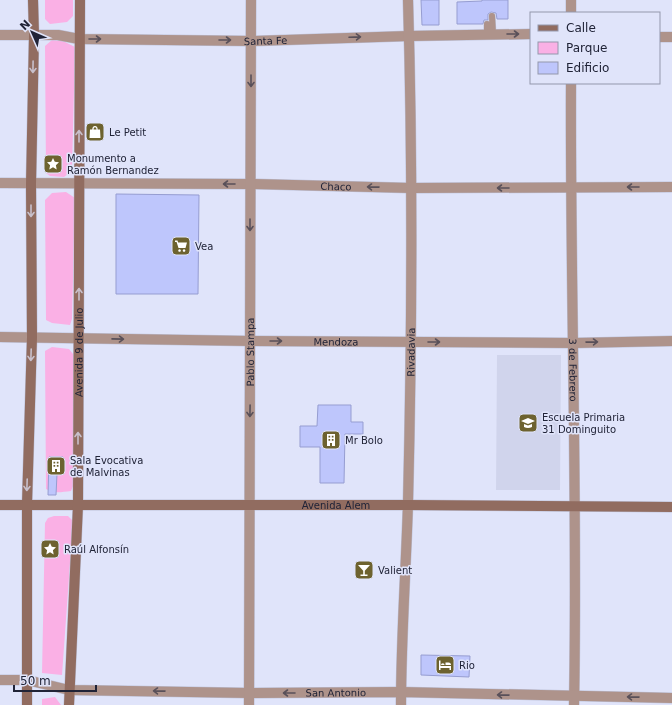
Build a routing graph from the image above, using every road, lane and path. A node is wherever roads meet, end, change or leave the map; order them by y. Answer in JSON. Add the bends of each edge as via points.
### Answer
{"nodes":[{"id":1,"x":33,"y":0,"type":"edge"},
{"id":2,"x":80,"y":0,"type":"edge"},
{"id":3,"x":251,"y":0,"type":"edge"},
{"id":4,"x":408,"y":0,"type":"edge"},
{"id":5,"x":571,"y":0,"type":"edge"},
{"id":6,"x":571,"y":12,"type":"edge"},
{"id":7,"x":492,"y":16,"type":"dead end"},
{"id":8,"x":489,"y":31,"type":"junction"},
{"id":9,"x":530,"y":34,"type":"edge"},
{"id":10,"x":0,"y":35,"type":"edge"},
{"id":11,"x":34,"y":35,"type":"junction"},
{"id":12,"x":409,"y":36,"type":"junction"},
{"id":13,"x":660,"y":37,"type":"edge"},
{"id":14,"x":672,"y":37,"type":"edge"},
{"id":15,"x":79,"y":39,"type":"junction"},
{"id":16,"x":251,"y":41,"type":"junction"},
{"id":17,"x":571,"y":84,"type":"edge"},
{"id":18,"x":0,"y":183,"type":"edge"},
{"id":19,"x":80,"y":183,"type":"junction"},
{"id":20,"x":31,"y":184,"type":"junction"},
{"id":21,"x":250,"y":184,"type":"junction"},
{"id":22,"x":571,"y":187,"type":"junction"},
{"id":23,"x":672,"y":187,"type":"edge"},
{"id":24,"x":411,"y":188,"type":"junction"},
{"id":25,"x":0,"y":336,"type":"edge"},
{"id":26,"x":32,"y":337,"type":"junction"},
{"id":27,"x":79,"y":338,"type":"junction"},
{"id":28,"x":251,"y":341,"type":"junction"},
{"id":29,"x":411,"y":341,"type":"junction"},
{"id":30,"x":672,"y":341,"type":"edge"},
{"id":31,"x":574,"y":343,"type":"junction"},
{"id":32,"x":27,"y":504,"type":"junction"},
{"id":33,"x":0,"y":505,"type":"edge"},
{"id":34,"x":78,"y":505,"type":"junction"},
{"id":35,"x":408,"y":505,"type":"junction"},
{"id":36,"x":249,"y":506,"type":"junction"},
{"id":37,"x":576,"y":506,"type":"junction"},
{"id":38,"x":672,"y":507,"type":"edge"},
{"id":39,"x":0,"y":680,"type":"edge"},
{"id":40,"x":27,"y":680,"type":"junction"},
{"id":41,"x":69,"y":690,"type":"junction"},
{"id":42,"x":401,"y":692,"type":"junction"},
{"id":43,"x":249,"y":693,"type":"junction"},
{"id":44,"x":672,"y":698,"type":"edge"},
{"id":45,"x":574,"y":701,"type":"edge"},
{"id":46,"x":27,"y":705,"type":"edge"},
{"id":47,"x":69,"y":705,"type":"edge"},
{"id":48,"x":248,"y":705,"type":"edge"},
{"id":49,"x":401,"y":705,"type":"edge"}],
"edges":[{"from":1,"to":11,"type":"main road"},
{"from":2,"to":15,"type":"main road","name":"Avenida 9 de Julio"},
{"from":3,"to":16,"type":"street","name":"Pablo Stampa"},
{"from":4,"to":12,"type":"street","name":"Rivadavia"},
{"from":5,"to":6,"type":"street"},
{"from":7,"to":8,"type":"lane"},
{"from":8,"to":9,"type":"street","name":"Santa Fe","one_way":true},
{"from":8,"to":12,"type":"street","name":"Santa Fe"},
{"from":10,"to":11,"type":"street","name":"Santa Fe"},
{"from":11,"to":15,"type":"street","name":"Santa Fe","via":[[58,35]]},
{"from":11,"to":20,"type":"main road","one_way":true},
{"from":16,"to":12,"type":"street","name":"Santa Fe","one_way":true},
{"from":12,"to":24,"type":"street","name":"Rivadavia"},
{"from":13,"to":14,"type":"street"},
{"from":15,"to":16,"type":"street","name":"Santa Fe","one_way":true},
{"from":19,"to":15,"type":"main road","name":"Avenida 9 de Julio","one_way":true},
{"from":16,"to":21,"type":"street","name":"Pablo Stampa","one_way":true},
{"from":17,"to":22,"type":"street","name":"3 de Febrero"},
{"from":18,"to":20,"type":"street","name":"Chaco"},
{"from":19,"to":20,"type":"street","name":"Chaco"},
{"from":21,"to":19,"type":"street","name":"Chaco","one_way":true},
{"from":27,"to":19,"type":"main road","name":"Avenida 9 de Julio","one_way":true},
{"from":20,"to":26,"type":"main road","one_way":true},
{"from":24,"to":21,"type":"street","name":"Chaco","one_way":true},
{"from":21,"to":28,"type":"street","name":"Pablo Stampa","one_way":true},
{"from":23,"to":22,"type":"street","name":"Chaco","one_way":true},
{"from":22,"to":24,"type":"street","name":"Chaco","one_way":true},
{"from":22,"to":31,"type":"street","name":"3 de Febrero"},
{"from":24,"to":29,"type":"street","name":"Rivadavia"},
{"from":25,"to":26,"type":"street","name":"Mendoza"},
{"from":26,"to":27,"type":"street","name":"Mendoza"},
{"from":26,"to":32,"type":"main road","one_way":true},
{"from":27,"to":28,"type":"street","name":"Mendoza","one_way":true},
{"from":34,"to":27,"type":"main road","name":"Avenida 9 de Julio","one_way":true},
{"from":28,"to":29,"type":"street","name":"Mendoza","one_way":true},
{"from":28,"to":36,"type":"street","name":"Pablo Stampa","one_way":true},
{"from":29,"to":31,"type":"street","name":"Mendoza","one_way":true},
{"from":29,"to":35,"type":"street","name":"Rivadavia"},
{"from":31,"to":30,"type":"street","name":"Mendoza","one_way":true},
{"from":31,"to":37,"type":"street","name":"3 de Febrero"},
{"from":32,"to":33,"type":"main road","name":"Avenida Alem"},
{"from":32,"to":34,"type":"main road","name":"Avenida Alem"},
{"from":32,"to":40,"type":"main road"},
{"from":34,"to":36,"type":"main road","name":"Avenida Alem"},
{"from":34,"to":41,"type":"main road","name":"Avenida 9 de Julio"},
{"from":35,"to":36,"type":"main road","name":"Avenida Alem"},
{"from":35,"to":37,"type":"main road","name":"Avenida Alem"},
{"from":35,"to":42,"type":"street","name":"Rivadavia"},
{"from":36,"to":43,"type":"street","name":"Pablo Stampa"},
{"from":37,"to":38,"type":"main road","name":"Avenida Alem"},
{"from":37,"to":45,"type":"street","name":"3 de Febrero"},
{"from":39,"to":40,"type":"street","name":"San Antonio"},
{"from":40,"to":41,"type":"street","name":"San Antonio"},
{"from":40,"to":46,"type":"main road"},
{"from":43,"to":41,"type":"street","name":"San Antonio","one_way":true},
{"from":41,"to":47,"type":"main road","name":"Avenida 9 de Julio"},
{"from":42,"to":43,"type":"street","name":"San Antonio","one_way":true},
{"from":45,"to":42,"type":"street","name":"San Antonio","one_way":true},
{"from":42,"to":49,"type":"street","name":"Rivadavia"},
{"from":43,"to":48,"type":"street","name":"Pablo Stampa"},
{"from":44,"to":45,"type":"street","name":"San Antonio","one_way":true}]}
